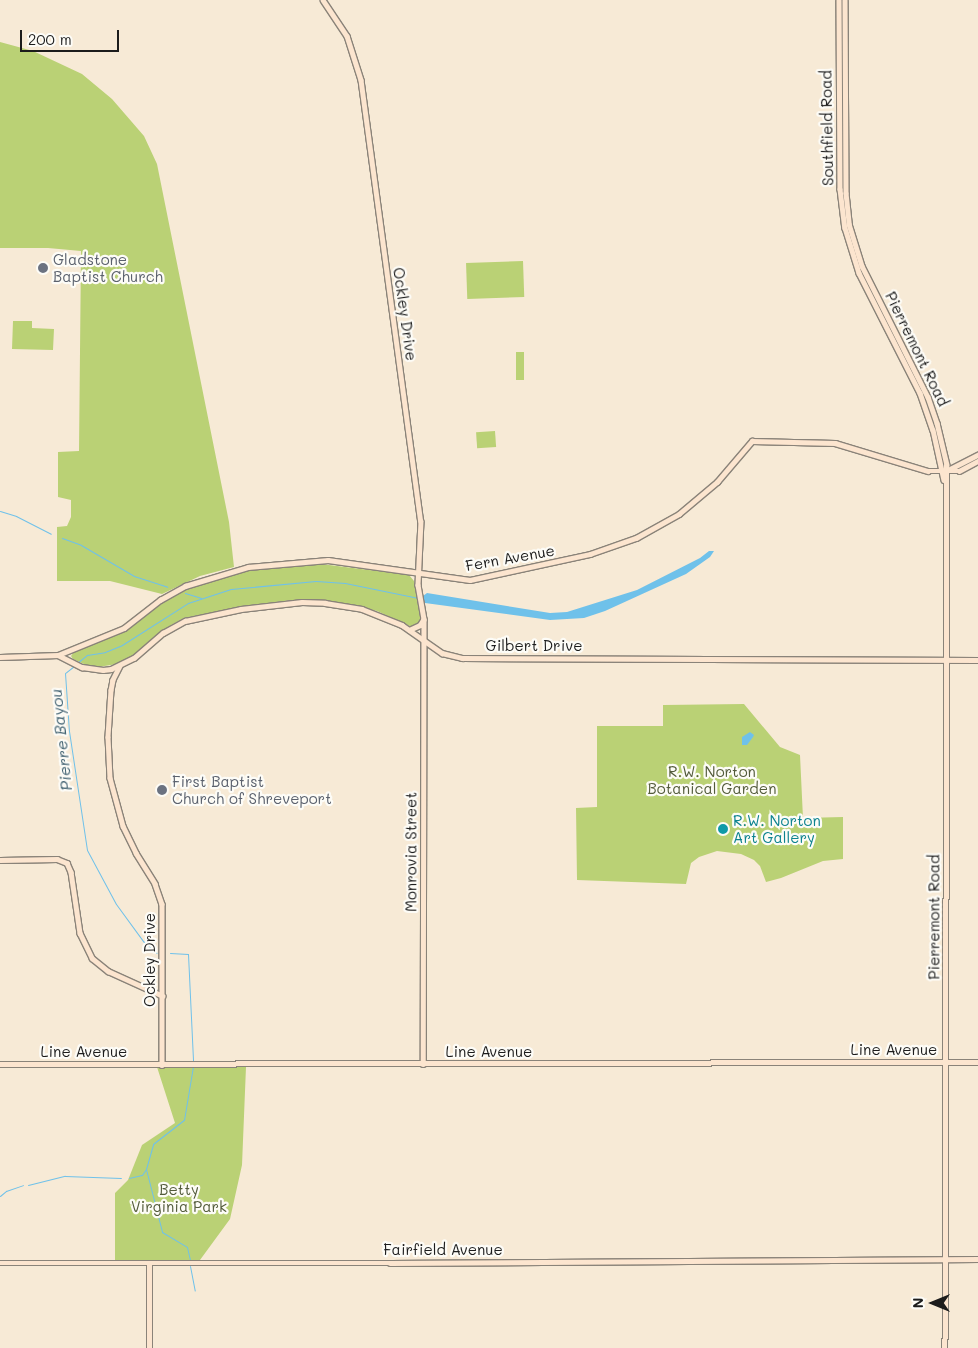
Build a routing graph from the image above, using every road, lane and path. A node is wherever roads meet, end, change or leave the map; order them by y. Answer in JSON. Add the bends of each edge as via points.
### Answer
{"nodes":[{"id":1,"x":323,"y":0,"type":"edge"},
{"id":2,"x":839,"y":0,"type":"edge"},
{"id":3,"x":845,"y":0,"type":"edge"},
{"id":4,"x":843,"y":128,"type":"junction"},
{"id":5,"x":855,"y":255,"type":"junction"},
{"id":6,"x":894,"y":328,"type":"junction"},
{"id":7,"x":888,"y":331,"type":"junction"},
{"id":8,"x":920,"y":387,"type":"junction"},
{"id":9,"x":978,"y":455,"type":"edge"},
{"id":10,"x":978,"y":461,"type":"edge"},
{"id":11,"x":944,"y":471,"type":"junction"},
{"id":12,"x":418,"y":573,"type":"junction"},
{"id":13,"x":424,"y":616,"type":"junction"},
{"id":14,"x":409,"y":630,"type":"junction"},
{"id":15,"x":424,"y":640,"type":"junction"},
{"id":16,"x":58,"y":655,"type":"junction"},
{"id":17,"x":0,"y":657,"type":"edge"},
{"id":18,"x":946,"y":660,"type":"junction"},
{"id":19,"x":978,"y":660,"type":"edge"},
{"id":20,"x":120,"y":666,"type":"junction"},
{"id":21,"x":0,"y":860,"type":"edge"},
{"id":22,"x":163,"y":996,"type":"junction"},
{"id":23,"x":946,"y":1062,"type":"junction"},
{"id":24,"x":978,"y":1062,"type":"edge"},
{"id":25,"x":0,"y":1064,"type":"edge"},
{"id":26,"x":162,"y":1064,"type":"junction"},
{"id":27,"x":423,"y":1064,"type":"junction"},
{"id":28,"x":978,"y":1259,"type":"edge"},
{"id":29,"x":946,"y":1260,"type":"junction"},
{"id":30,"x":0,"y":1262,"type":"edge"},
{"id":31,"x":150,"y":1263,"type":"junction"},
{"id":32,"x":150,"y":1348,"type":"edge"},
{"id":33,"x":944,"y":1348,"type":"edge"}],
"edges":[{"from":1,"to":12,"type":"street","name":"Ockley Drive","via":[[347,36],[360,80],[419,508]]},
{"from":2,"to":4,"type":"street","name":"Southfield Road"},
{"from":3,"to":4,"type":"street","name":"Southfield Road"},
{"from":4,"to":5,"type":"street","name":"Southfield Road","via":[[845,213]]},
{"from":5,"to":6,"type":"street","name":"Pierremont Road"},
{"from":5,"to":7,"type":"street","name":"Pierremont Road"},
{"from":6,"to":7,"type":"street"},
{"from":6,"to":8,"type":"street","name":"Pierremont Road"},
{"from":7,"to":8,"type":"street","name":"Pierremont Road"},
{"from":8,"to":11,"type":"street","name":"Pierremont Road","via":[[937,422]]},
{"from":9,"to":11,"type":"street"},
{"from":10,"to":11,"type":"street","name":"Fern Avenue","via":[[959,471]]},
{"from":11,"to":12,"type":"street","name":"Fern Avenue","via":[[928,471],[835,443],[752,441],[693,504],[663,524],[621,544],[580,557],[474,580]]},
{"from":11,"to":18,"type":"street","name":"Pierremont Road"},
{"from":12,"to":13,"type":"street","name":"Ockley Drive"},
{"from":12,"to":16,"type":"street","name":"Fern Avenue","via":[[319,559],[243,568],[184,586],[124,628]]},
{"from":13,"to":14,"type":"street","via":[[420,625]]},
{"from":13,"to":15,"type":"street","name":"Ockley Drive"},
{"from":14,"to":15,"type":"street","name":"Gilbert Drive"},
{"from":14,"to":20,"type":"street","name":"Gilbert Drive","via":[[362,609],[325,603],[290,603],[185,621],[167,630],[140,654]]},
{"from":15,"to":18,"type":"street","name":"Gilbert Drive","via":[[442,653],[462,658]]},
{"from":15,"to":27,"type":"street","name":"Monrovia Street"},
{"from":16,"to":17,"type":"street"},
{"from":16,"to":20,"type":"street","via":[[78,665],[102,670]]},
{"from":18,"to":19,"type":"street","name":"Gilbert Drive"},
{"from":18,"to":23,"type":"street","name":"Pierremont Road"},
{"from":20,"to":22,"type":"street","name":"Ockley Drive","via":[[111,690],[110,778],[123,826],[155,884],[162,904]]},
{"from":21,"to":22,"type":"street","via":[[65,862],[71,872],[79,928],[87,951],[108,971]]},
{"from":22,"to":26,"type":"street","name":"Ockley Drive"},
{"from":23,"to":24,"type":"street","name":"Line Avenue"},
{"from":23,"to":27,"type":"street","name":"Line Avenue"},
{"from":23,"to":29,"type":"street","name":"Pierremont Road"},
{"from":25,"to":26,"type":"street","name":"Line Avenue"},
{"from":26,"to":27,"type":"street","name":"Line Avenue"},
{"from":28,"to":29,"type":"street","name":"Fairfield Avenue"},
{"from":29,"to":31,"type":"street","name":"Fairfield Avenue"},
{"from":29,"to":33,"type":"street","name":"Pierremont Road"},
{"from":30,"to":31,"type":"street","name":"Fairfield Avenue"},
{"from":31,"to":32,"type":"street"}]}
